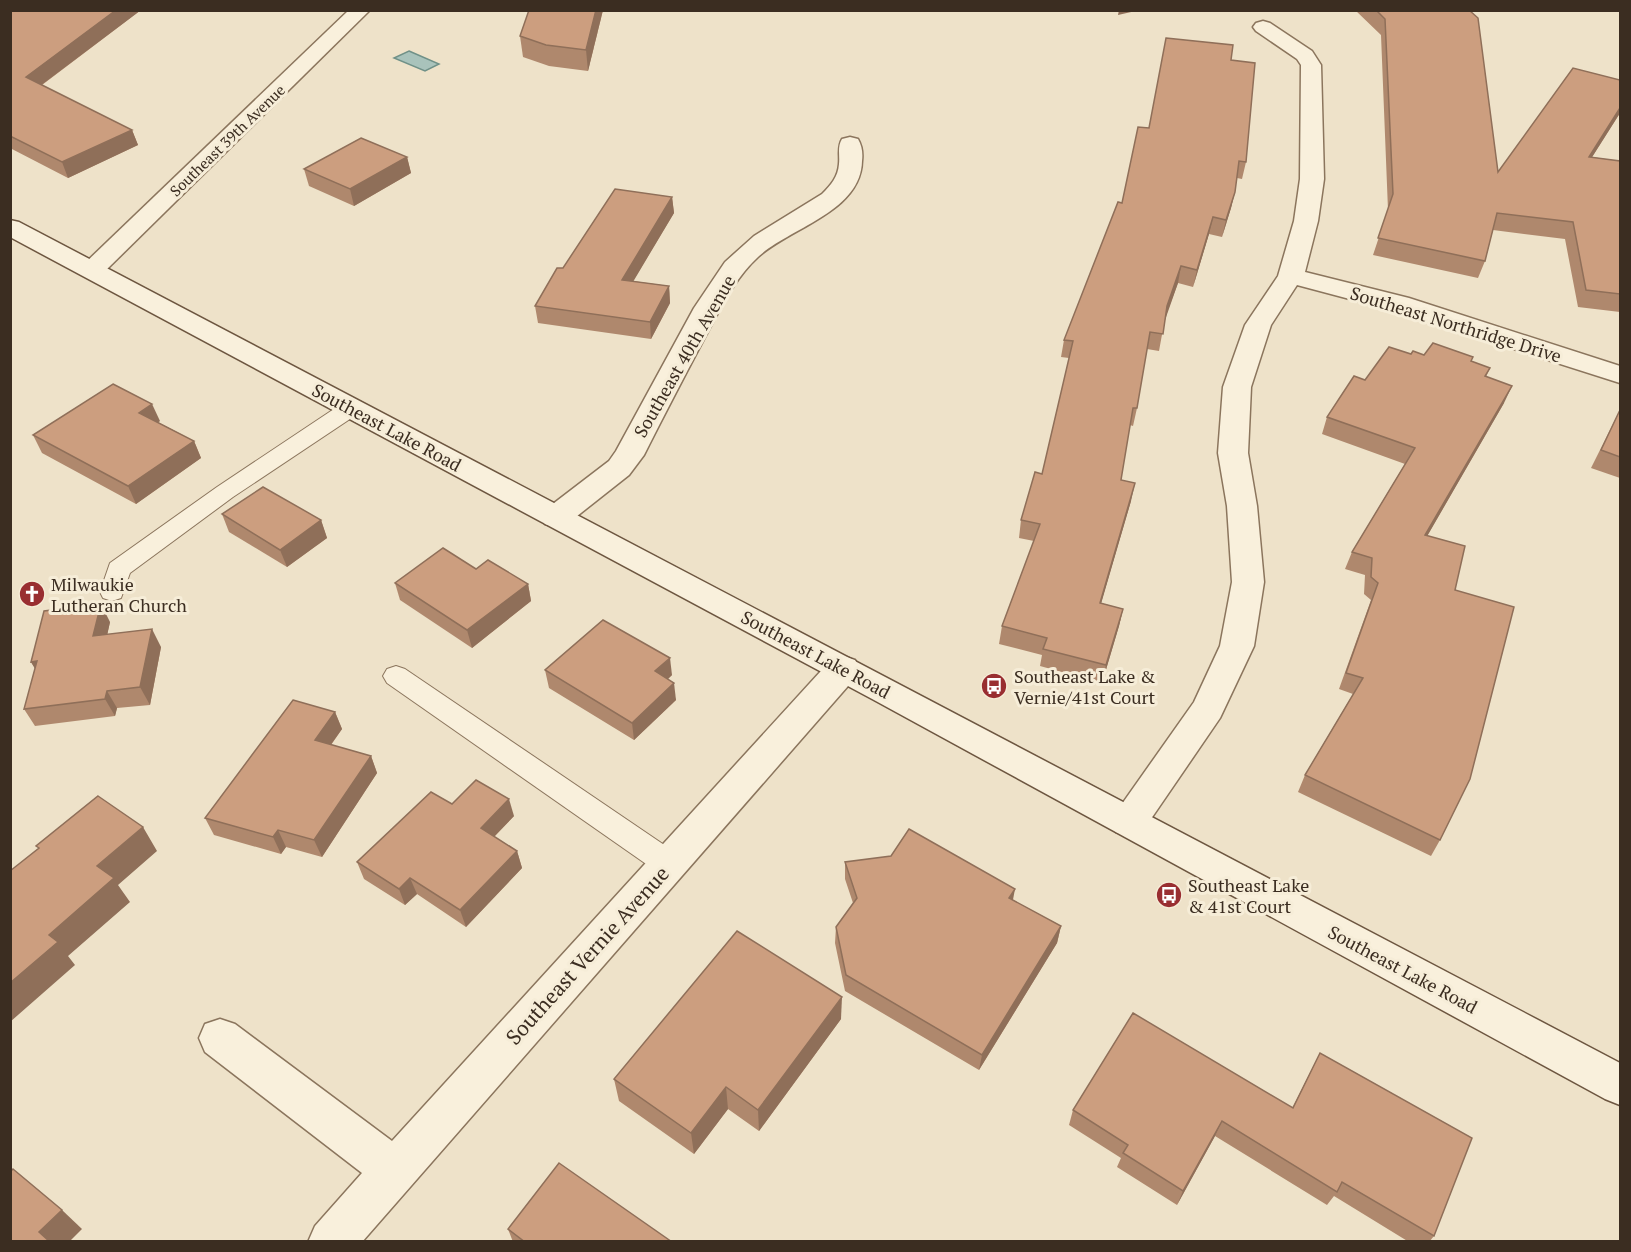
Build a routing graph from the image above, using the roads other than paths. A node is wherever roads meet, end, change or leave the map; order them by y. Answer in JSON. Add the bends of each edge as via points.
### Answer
{"nodes":[{"id":1,"x":361,"y":10,"type":"edge"},
{"id":2,"x":1263,"y":27,"type":"dead end"},
{"id":3,"x":850,"y":144,"type":"dead end"},
{"id":4,"x":10,"y":226,"type":"edge"},
{"id":5,"x":93,"y":270,"type":"junction"},
{"id":6,"x":1291,"y":276,"type":"junction"},
{"id":7,"x":1620,"y":375,"type":"edge"},
{"id":8,"x":351,"y":408,"type":"junction"},
{"id":9,"x":556,"y":517,"type":"junction"},
{"id":10,"x":112,"y":592,"type":"dead end"},
{"id":11,"x":843,"y":669,"type":"junction"},
{"id":12,"x":396,"y":676,"type":"dead end"},
{"id":13,"x":1129,"y":821,"type":"junction"},
{"id":14,"x":669,"y":864,"type":"junction"},
{"id":15,"x":220,"y":1038,"type":"dead end"},
{"id":16,"x":1620,"y":1085,"type":"edge"},
{"id":17,"x":394,"y":1170,"type":"junction"},
{"id":18,"x":331,"y":1242,"type":"edge"}],
"edges":[{"from":1,"to":5,"type":"street","name":"Southeast 39th Avenue"},
{"from":2,"to":6,"type":"street","via":[[1305,55],[1311,65],[1312,179],[1306,221]]},
{"from":3,"to":9,"type":"street","name":"Southeast 40th Avenue","via":[[851,165],[836,193],[750,251],[734,269],[711,303],[629,455],[619,468]]},
{"from":4,"to":5,"type":"street","name":"Southeast Lake Road"},
{"from":5,"to":8,"type":"street","name":"Southeast Lake Road"},
{"from":6,"to":7,"type":"street","name":"Southeast Northridge Drive","via":[[1400,304]]},
{"from":6,"to":13,"type":"street","via":[[1258,325],[1236,387],[1233,453],[1248,582],[1237,646],[1208,709]]},
{"from":8,"to":9,"type":"street","name":"Southeast Lake Road"},
{"from":8,"to":10,"type":"lane","via":[[119,569]]},
{"from":9,"to":11,"type":"street","name":"Southeast Lake Road"},
{"from":11,"to":13,"type":"street","name":"Southeast Lake Road"},
{"from":11,"to":14,"type":"street","name":"Southeast Vernie Avenue"},
{"from":12,"to":14,"type":"lane"},
{"from":13,"to":16,"type":"street","name":"Southeast Lake Road"},
{"from":14,"to":17,"type":"street","name":"Southeast Vernie Avenue"},
{"from":15,"to":17,"type":"street"},
{"from":17,"to":18,"type":"street","name":"Southeast Vernie Avenue"}]}
